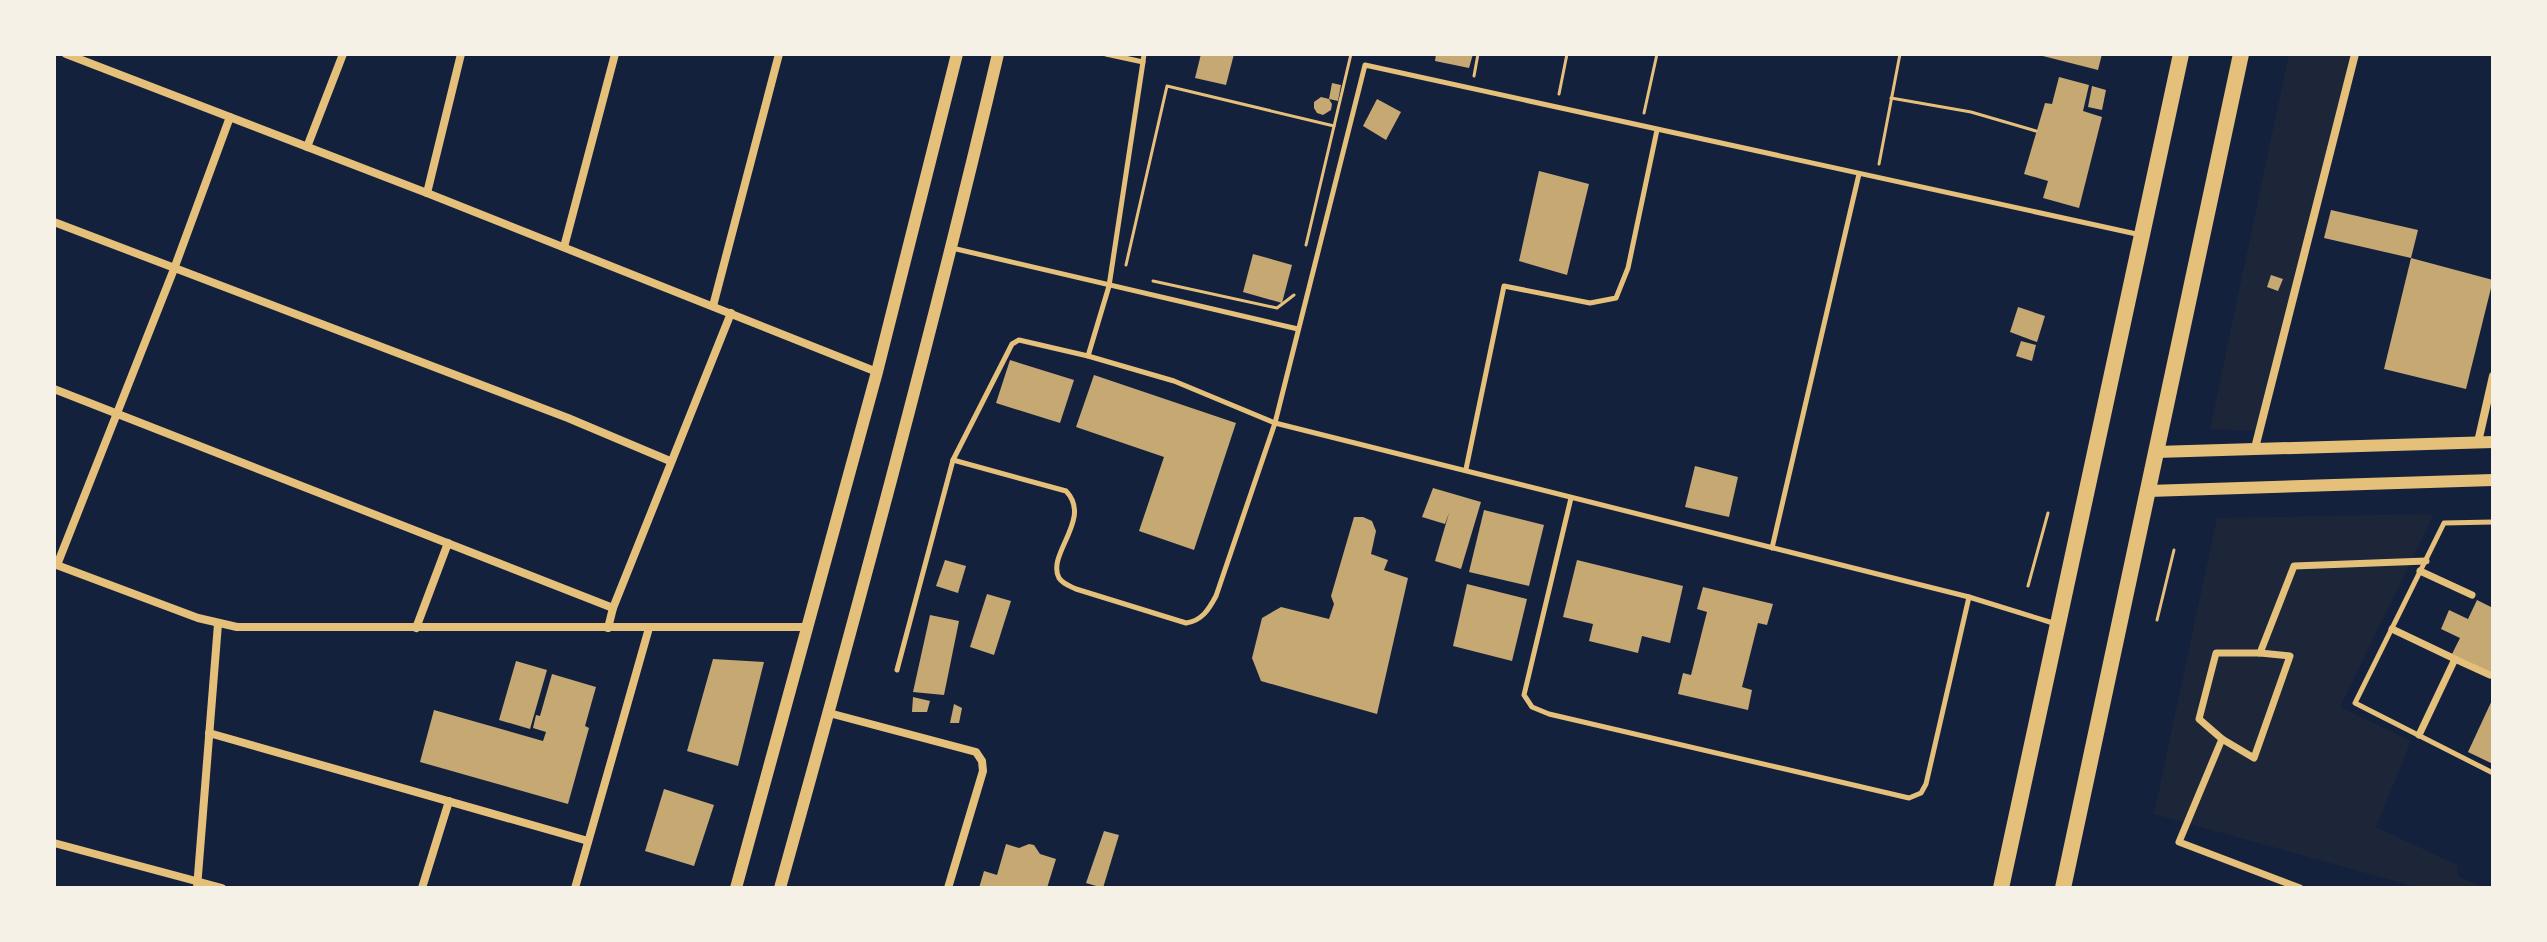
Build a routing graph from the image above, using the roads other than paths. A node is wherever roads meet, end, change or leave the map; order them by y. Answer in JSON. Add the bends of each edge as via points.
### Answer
{"nodes":[{"id":1,"x":66,"y":54,"type":"edge"},
{"id":2,"x":343,"y":54,"type":"edge"},
{"id":3,"x":461,"y":54,"type":"edge"},
{"id":4,"x":615,"y":54,"type":"edge"},
{"id":5,"x":779,"y":54,"type":"edge"},
{"id":6,"x":957,"y":54,"type":"edge"},
{"id":7,"x":998,"y":54,"type":"edge"},
{"id":8,"x":1106,"y":54,"type":"edge"},
{"id":9,"x":1144,"y":54,"type":"edge"},
{"id":10,"x":2181,"y":54,"type":"edge"},
{"id":11,"x":2241,"y":54,"type":"edge"},
{"id":12,"x":2355,"y":54,"type":"edge"},
{"id":13,"x":1143,"y":62,"type":"junction"},
{"id":14,"x":230,"y":117,"type":"junction"},
{"id":15,"x":1657,"y":130,"type":"junction"},
{"id":16,"x":307,"y":147,"type":"junction"},
{"id":17,"x":1859,"y":174,"type":"junction"},
{"id":18,"x":427,"y":193,"type":"junction"},
{"id":19,"x":54,"y":222,"type":"edge"},
{"id":20,"x":2142,"y":235,"type":"junction"},
{"id":21,"x":564,"y":247,"type":"junction"},
{"id":22,"x":952,"y":248,"type":"junction"},
{"id":23,"x":174,"y":269,"type":"junction"},
{"id":24,"x":1109,"y":286,"type":"junction"},
{"id":25,"x":713,"y":306,"type":"junction"},
{"id":26,"x":731,"y":313,"type":"junction"},
{"id":27,"x":1298,"y":329,"type":"junction"},
{"id":28,"x":1088,"y":356,"type":"junction"},
{"id":29,"x":877,"y":372,"type":"junction"},
{"id":30,"x":2493,"y":376,"type":"edge"},
{"id":31,"x":54,"y":389,"type":"edge"},
{"id":32,"x":116,"y":414,"type":"junction"},
{"id":33,"x":1275,"y":423,"type":"junction"},
{"id":34,"x":2478,"y":442,"type":"junction"},
{"id":35,"x":2493,"y":442,"type":"edge"},
{"id":36,"x":2255,"y":448,"type":"junction"},
{"id":37,"x":2156,"y":452,"type":"junction"},
{"id":38,"x":953,"y":460,"type":"junction"},
{"id":39,"x":670,"y":461,"type":"junction"},
{"id":40,"x":1466,"y":469,"type":"junction"},
{"id":41,"x":2493,"y":480,"type":"edge"},
{"id":42,"x":2148,"y":491,"type":"junction"},
{"id":43,"x":1571,"y":498,"type":"junction"},
{"id":44,"x":2493,"y":522,"type":"edge"},
{"id":45,"x":448,"y":543,"type":"junction"},
{"id":46,"x":1772,"y":548,"type":"junction"},
{"id":47,"x":2426,"y":561,"type":"junction"},
{"id":48,"x":55,"y":564,"type":"edge"},
{"id":49,"x":2420,"y":571,"type":"junction"},
{"id":50,"x":2472,"y":595,"type":"dead end"},
{"id":51,"x":1969,"y":597,"type":"junction"},
{"id":52,"x":613,"y":608,"type":"junction"},
{"id":53,"x":218,"y":624,"type":"junction"},
{"id":54,"x":2058,"y":624,"type":"junction"},
{"id":55,"x":807,"y":627,"type":"junction"},
{"id":56,"x":416,"y":628,"type":"junction"},
{"id":57,"x":608,"y":628,"type":"junction"},
{"id":58,"x":649,"y":628,"type":"junction"},
{"id":59,"x":2392,"y":629,"type":"junction"},
{"id":60,"x":2260,"y":653,"type":"junction"},
{"id":61,"x":2455,"y":659,"type":"junction"},
{"id":62,"x":897,"y":670,"type":"dead end"},
{"id":63,"x":2490,"y":675,"type":"dead end"},
{"id":64,"x":829,"y":713,"type":"junction"},
{"id":65,"x":209,"y":733,"type":"junction"},
{"id":66,"x":2419,"y":735,"type":"junction"},
{"id":67,"x":2222,"y":739,"type":"junction"},
{"id":68,"x":2493,"y":773,"type":"edge"},
{"id":69,"x":449,"y":801,"type":"junction"},
{"id":70,"x":588,"y":841,"type":"junction"},
{"id":71,"x":54,"y":843,"type":"edge"},
{"id":72,"x":197,"y":885,"type":"edge"},
{"id":73,"x":222,"y":888,"type":"edge"},
{"id":74,"x":422,"y":888,"type":"edge"},
{"id":75,"x":575,"y":888,"type":"edge"},
{"id":76,"x":736,"y":888,"type":"edge"},
{"id":77,"x":780,"y":888,"type":"edge"},
{"id":78,"x":948,"y":888,"type":"edge"},
{"id":79,"x":2001,"y":888,"type":"edge"},
{"id":80,"x":2063,"y":888,"type":"edge"},
{"id":81,"x":2300,"y":888,"type":"edge"}],
"edges":[{"from":1,"to":14,"type":"street"},
{"from":2,"to":16,"type":"street"},
{"from":3,"to":18,"type":"street"},
{"from":4,"to":21,"type":"street"},
{"from":5,"to":25,"type":"street"},
{"from":6,"to":29,"type":"main road"},
{"from":7,"to":22,"type":"main road"},
{"from":8,"to":13,"type":"lane"},
{"from":9,"to":13,"type":"lane"},
{"from":10,"to":20,"type":"highway"},
{"from":11,"to":37,"type":"highway"},
{"from":12,"to":36,"type":"street"},
{"from":13,"to":24,"type":"lane"},
{"from":14,"to":16,"type":"street"},
{"from":14,"to":23,"type":"street"},
{"from":15,"to":17,"type":"lane"},
{"from":15,"to":27,"type":"lane","via":[[1365,65]]},
{"from":15,"to":40,"type":"lane","via":[[1628,268],[1616,298],[1590,303],[1504,286]]},
{"from":16,"to":18,"type":"street"},
{"from":17,"to":20,"type":"lane"},
{"from":17,"to":46,"type":"lane"},
{"from":18,"to":21,"type":"street"},
{"from":19,"to":23,"type":"street"},
{"from":20,"to":54,"type":"highway"},
{"from":21,"to":25,"type":"street"},
{"from":22,"to":24,"type":"lane"},
{"from":22,"to":64,"type":"main road"},
{"from":23,"to":32,"type":"street"},
{"from":23,"to":39,"type":"street"},
{"from":24,"to":27,"type":"lane"},
{"from":24,"to":28,"type":"lane"},
{"from":25,"to":26,"type":"street"},
{"from":26,"to":29,"type":"street"},
{"from":26,"to":39,"type":"street"},
{"from":27,"to":33,"type":"lane"},
{"from":28,"to":33,"type":"lane","via":[[1174,381]]},
{"from":28,"to":38,"type":"lane","via":[[1019,340],[1012,344]]},
{"from":29,"to":55,"type":"main road"},
{"from":30,"to":34,"type":"street"},
{"from":31,"to":32,"type":"street"},
{"from":32,"to":45,"type":"street"},
{"from":32,"to":48,"type":"street"},
{"from":33,"to":38,"type":"lane","via":[[1216,596],[1195,622],[1063,582],[1058,566],[1076,509],[1074,499],[1066,491]]},
{"from":33,"to":40,"type":"lane"},
{"from":34,"to":35,"type":"main road"},
{"from":34,"to":36,"type":"main road"},
{"from":36,"to":37,"type":"main road"},
{"from":37,"to":42,"type":"highway"},
{"from":38,"to":62,"type":"lane"},
{"from":39,"to":52,"type":"street"},
{"from":40,"to":43,"type":"lane"},
{"from":41,"to":42,"type":"main road"},
{"from":42,"to":80,"type":"highway"},
{"from":43,"to":46,"type":"lane"},
{"from":43,"to":51,"type":"lane","via":[[1524,695],[1532,707],[1549,714],[1909,798],[1926,784]]},
{"from":44,"to":47,"type":"lane","via":[[2444,523]]},
{"from":45,"to":52,"type":"street"},
{"from":45,"to":56,"type":"street"},
{"from":46,"to":51,"type":"lane"},
{"from":47,"to":49,"type":"lane"},
{"from":47,"to":60,"type":"street","via":[[2294,566]]},
{"from":48,"to":53,"type":"street"},
{"from":49,"to":50,"type":"street"},
{"from":49,"to":59,"type":"lane"},
{"from":51,"to":54,"type":"lane"},
{"from":52,"to":57,"type":"street"},
{"from":53,"to":56,"type":"street"},
{"from":53,"to":65,"type":"street"},
{"from":54,"to":79,"type":"highway"},
{"from":55,"to":58,"type":"street"},
{"from":55,"to":76,"type":"main road"},
{"from":56,"to":57,"type":"street"},
{"from":57,"to":58,"type":"street"},
{"from":58,"to":70,"type":"street"},
{"from":59,"to":61,"type":"street"},
{"from":59,"to":66,"type":"lane","via":[[2355,703]]},
{"from":60,"to":67,"type":"street","via":[[2216,653],[2199,719]]},
{"from":60,"to":67,"type":"street","via":[[2290,656],[2254,758]]},
{"from":61,"to":63,"type":"street"},
{"from":61,"to":66,"type":"street"},
{"from":64,"to":77,"type":"main road"},
{"from":64,"to":78,"type":"street","via":[[976,752],[983,771]]},
{"from":65,"to":69,"type":"street"},
{"from":65,"to":72,"type":"street"},
{"from":66,"to":68,"type":"lane"},
{"from":67,"to":81,"type":"street","via":[[2179,842]]},
{"from":69,"to":70,"type":"street"},
{"from":69,"to":74,"type":"street"},
{"from":70,"to":75,"type":"street"},
{"from":71,"to":72,"type":"street"},
{"from":72,"to":73,"type":"street"}]}
